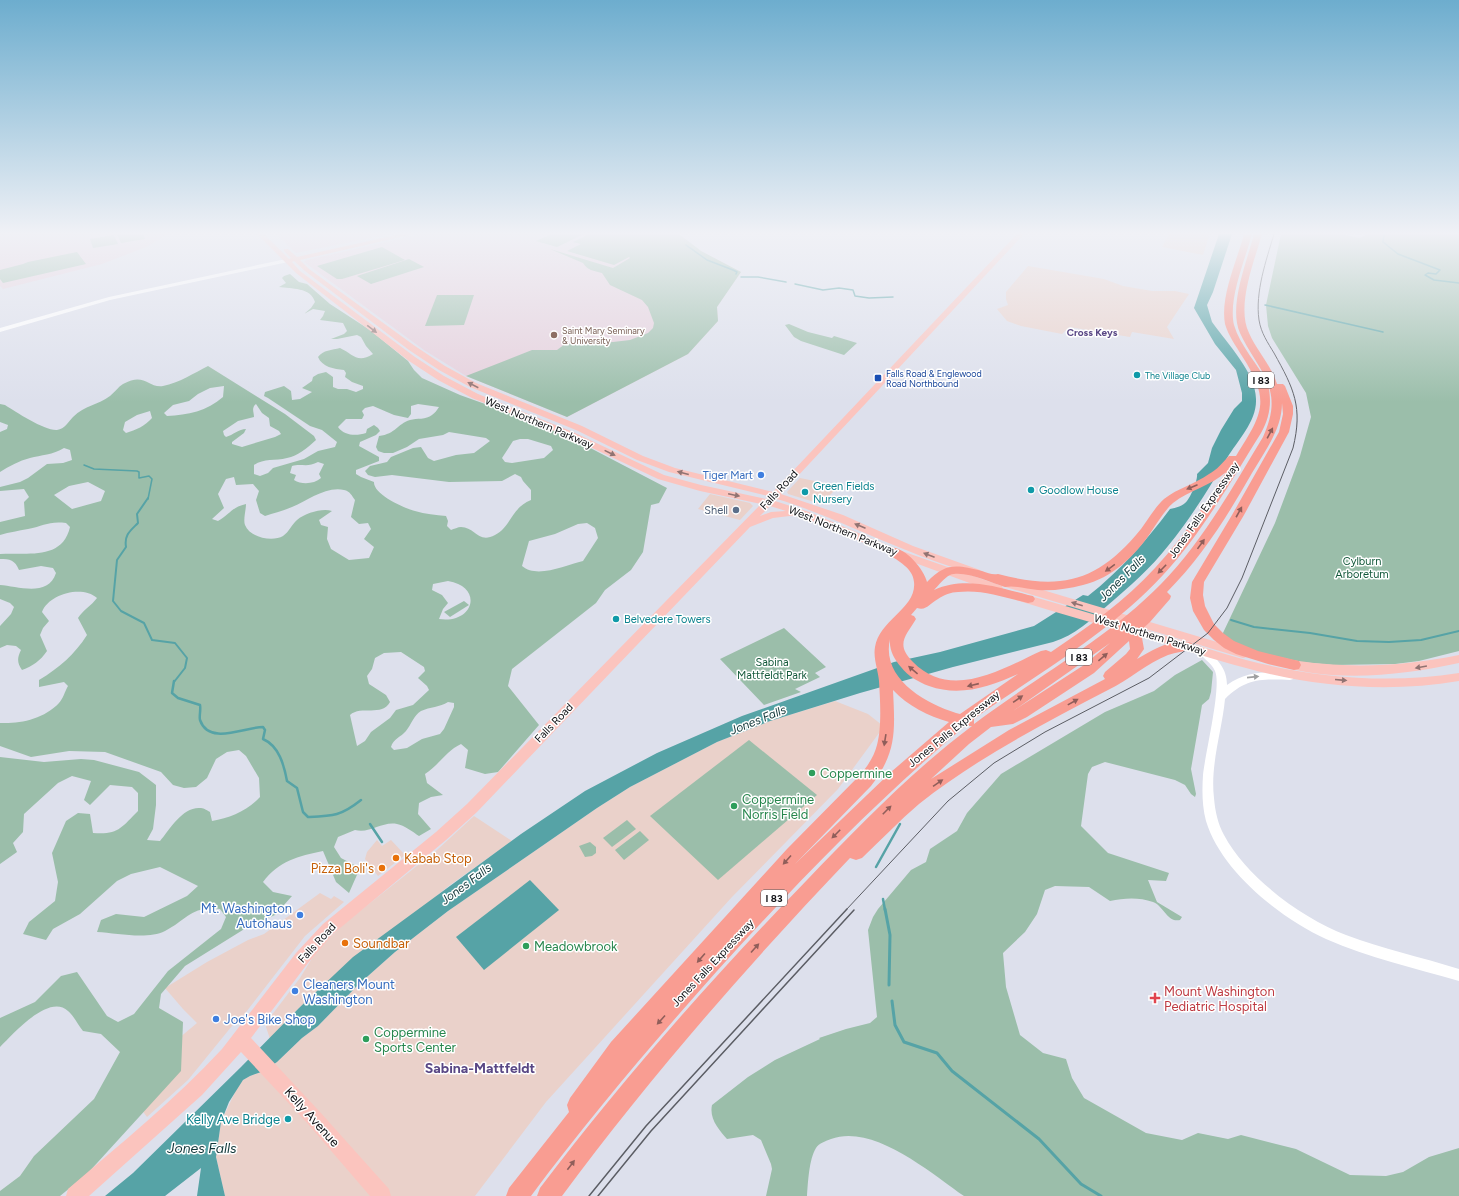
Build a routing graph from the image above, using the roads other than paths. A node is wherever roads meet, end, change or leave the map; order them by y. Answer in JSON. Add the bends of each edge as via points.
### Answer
{"nodes":[{"id":1,"x":139,"y":290,"type":"edge"},
{"id":2,"x":148,"y":290,"type":"edge"},
{"id":3,"x":321,"y":290,"type":"edge"},
{"id":4,"x":968,"y":290,"type":"edge"},
{"id":5,"x":1234,"y":290,"type":"edge"},
{"id":6,"x":1244,"y":290,"type":"edge"},
{"id":7,"x":0,"y":326,"type":"edge"},
{"id":8,"x":0,"y":330,"type":"edge"},
{"id":9,"x":1249,"y":342,"type":"junction"},
{"id":10,"x":1256,"y":433,"type":"junction"},
{"id":11,"x":772,"y":499,"type":"junction"},
{"id":12,"x":806,"y":514,"type":"junction"},
{"id":13,"x":745,"y":526,"type":"junction"},
{"id":14,"x":892,"y":551,"type":"junction"},
{"id":15,"x":1187,"y":563,"type":"junction"},
{"id":16,"x":970,"y":570,"type":"junction"},
{"id":17,"x":946,"y":572,"type":"junction"},
{"id":18,"x":1005,"y":583,"type":"junction"},
{"id":19,"x":918,"y":598,"type":"junction"},
{"id":20,"x":1028,"y":599,"type":"junction"},
{"id":21,"x":1052,"y":601,"type":"junction"},
{"id":22,"x":1116,"y":616,"type":"junction"},
{"id":23,"x":1129,"y":629,"type":"junction"},
{"id":24,"x":1073,"y":643,"type":"junction"},
{"id":25,"x":1187,"y":646,"type":"junction"},
{"id":26,"x":1205,"y":648,"type":"junction"},
{"id":27,"x":881,"y":655,"type":"junction"},
{"id":28,"x":1459,"y":659,"type":"edge"},
{"id":29,"x":1135,"y":661,"type":"junction"},
{"id":30,"x":1294,"y":665,"type":"junction"},
{"id":31,"x":1308,"y":677,"type":"junction"},
{"id":32,"x":1459,"y":677,"type":"edge"},
{"id":33,"x":1221,"y":697,"type":"junction"},
{"id":34,"x":782,"y":919,"type":"junction"},
{"id":35,"x":1459,"y":975,"type":"edge"},
{"id":36,"x":241,"y":1039,"type":"junction"},
{"id":37,"x":521,"y":1191,"type":"edge"},
{"id":38,"x":74,"y":1196,"type":"edge"},
{"id":39,"x":382,"y":1196,"type":"edge"},
{"id":40,"x":548,"y":1196,"type":"edge"}],
"edges":[{"from":1,"to":7,"type":"street"},
{"from":2,"to":8,"type":"street"},
{"from":3,"to":11,"type":"main road","name":"West Northern Parkway","via":[[412,359],[492,404],[570,434],[661,477],[700,488]]},
{"from":4,"to":11,"type":"main road","name":"Falls Road"},
{"from":5,"to":10,"type":"highway","name":"Jones Falls Expressway","number":"I 83","via":[[1229,316],[1233,332],[1265,392],[1265,410]]},
{"from":6,"to":9,"type":"highway","name":"Jones Falls Expressway","number":"I 83","via":[[1239,311],[1241,325]]},
{"from":15,"to":9,"type":"highway","name":"Jones Falls Expressway","number":"I 83","one_way":true,"via":[[1212,528],[1268,437],[1275,421],[1278,404],[1274,385]]},
{"from":30,"to":9,"type":"highway","one_way":true,"via":[[1250,653],[1220,638],[1205,622],[1196,598],[1198,582],[1280,440],[1288,414],[1281,386]]},
{"from":10,"to":16,"type":"highway","one_way":true,"via":[[1222,469],[1210,478],[1180,492],[1163,507],[1122,558],[1107,571],[1089,579],[1064,585],[1033,586]]},
{"from":10,"to":24,"type":"highway","name":"Jones Falls Expressway","number":"I 83","one_way":true,"via":[[1173,557],[1130,600]]},
{"from":11,"to":12,"type":"main road","name":"West Northern Parkway"},
{"from":11,"to":13,"type":"main road","name":"Falls Road"},
{"from":16,"to":11,"type":"main road","name":"West Northern Parkway","one_way":true,"via":[[909,548],[819,509]]},
{"from":12,"to":13,"type":"main road","via":[[771,515]]},
{"from":12,"to":14,"type":"main road","name":"West Northern Parkway"},
{"from":13,"to":36,"type":"main road","name":"Falls Road","via":[[472,808],[442,836],[328,929],[297,964]]},
{"from":14,"to":17,"type":"main road","name":"West Northern Parkway"},
{"from":14,"to":19,"type":"highway","via":[[912,565],[920,575],[922,588]]},
{"from":27,"to":15,"type":"highway","one_way":true,"via":[[891,678],[916,702],[938,714],[975,722],[1013,718],[1034,707],[1089,669],[1145,619],[1165,597]]},
{"from":34,"to":15,"type":"highway","name":"Jones Falls Expressway","number":"I 83","one_way":true,"via":[[893,804],[944,757],[985,722],[1129,620]]},
{"from":16,"to":18,"type":"main road","name":"West Northern Parkway"},
{"from":17,"to":18,"type":"highway","via":[[958,570]]},
{"from":17,"to":19,"type":"highway"},
{"from":17,"to":20,"type":"main road","name":"West Northern Parkway"},
{"from":18,"to":21,"type":"main road","name":"West Northern Parkway"},
{"from":19,"to":27,"type":"highway","via":[[884,637]]},
{"from":20,"to":21,"type":"main road","name":"West Northern Parkway"},
{"from":24,"to":20,"type":"highway","one_way":true,"via":[[975,685],[954,687],[932,682],[911,669],[898,652],[896,641],[899,631],[926,601],[940,591],[968,587]]},
{"from":22,"to":21,"type":"main road","name":"West Northern Parkway","one_way":true},
{"from":21,"to":23,"type":"main road","name":"West Northern Parkway"},
{"from":22,"to":23,"type":"highway"},
{"from":22,"to":26,"type":"main road","name":"West Northern Parkway"},
{"from":23,"to":25,"type":"main road","name":"West Northern Parkway"},
{"from":23,"to":29,"type":"highway","via":[[1137,644]]},
{"from":24,"to":37,"type":"highway","name":"Jones Falls Expressway","number":"I 83","one_way":true,"via":[[995,696],[935,742],[836,833],[626,1059]]},
{"from":25,"to":26,"type":"main road","name":"West Northern Parkway"},
{"from":25,"to":29,"type":"highway","via":[[1173,647]]},
{"from":26,"to":30,"type":"main road","name":"West Northern Parkway"},
{"from":26,"to":31,"type":"main road","name":"West Northern Parkway","via":[[1275,671]]},
{"from":26,"to":33,"type":"street","via":[[1220,671]]},
{"from":27,"to":37,"type":"highway","one_way":true,"via":[[886,681],[887,730],[885,745],[874,770],[792,854],[618,1049]]},
{"from":28,"to":30,"type":"main road","name":"West Northern Parkway","one_way":true,"via":[[1422,667],[1372,672],[1322,670]]},
{"from":34,"to":29,"type":"highway","one_way":true,"via":[[921,794],[978,757],[1113,681]]},
{"from":31,"to":32,"type":"main road","name":"West Northern Parkway","one_way":true,"via":[[1360,682],[1400,682]]},
{"from":33,"to":31,"type":"street","one_way":true,"via":[[1233,684],[1245,678]]},
{"from":33,"to":35,"type":"street","via":[[1208,796],[1212,821],[1221,841],[1242,868],[1271,897],[1311,925],[1354,944]]},
{"from":40,"to":34,"type":"highway","name":"Jones Falls Expressway","number":"I 83","one_way":true,"via":[[644,1073]]},
{"from":36,"to":38,"type":"main road","name":"Falls Road","via":[[196,1089]]},
{"from":36,"to":39,"type":"main road","name":"Kelly Avenue"}]}
